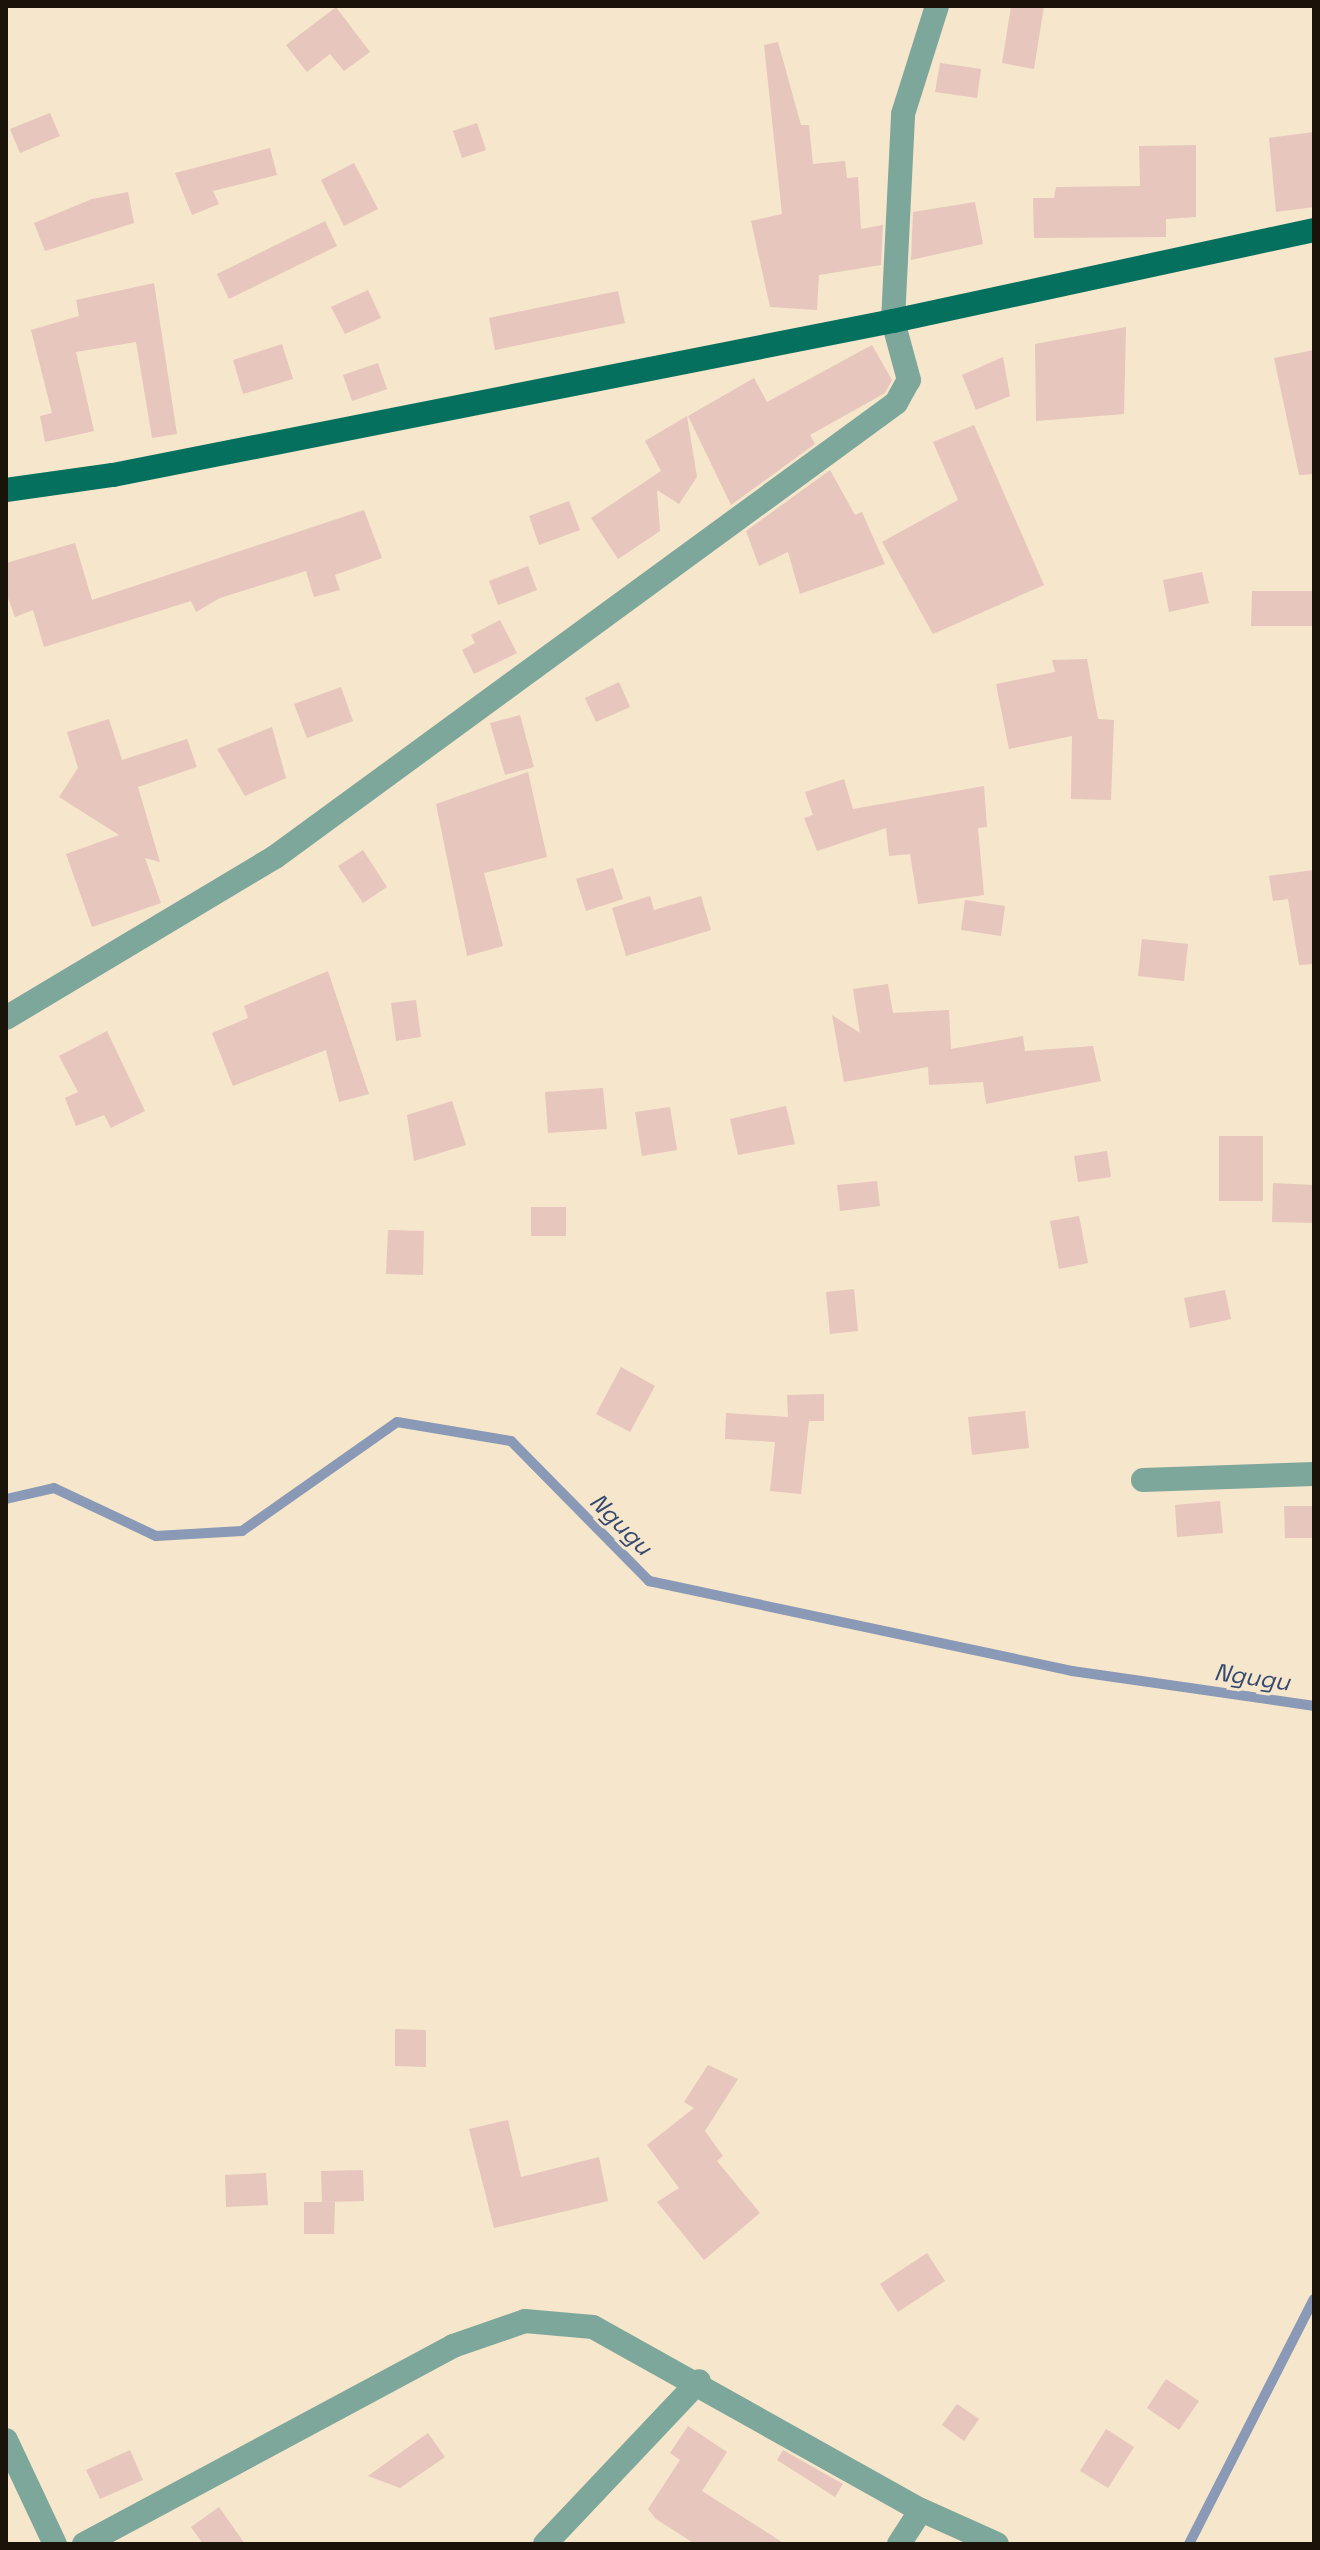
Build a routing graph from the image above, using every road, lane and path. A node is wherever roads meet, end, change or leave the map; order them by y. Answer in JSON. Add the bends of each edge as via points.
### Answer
{"nodes":[{"id":1,"x":937,"y":6,"type":"edge"},
{"id":2,"x":1314,"y":230,"type":"edge"},
{"id":3,"x":893,"y":321,"type":"junction"},
{"id":4,"x":6,"y":490,"type":"edge"},
{"id":5,"x":6,"y":1018,"type":"edge"},
{"id":6,"x":1314,"y":1474,"type":"edge"},
{"id":7,"x":1143,"y":1480,"type":"dead end"},
{"id":8,"x":699,"y":2381,"type":"junction"},
{"id":9,"x":6,"y":2440,"type":"edge"},
{"id":10,"x":921,"y":2510,"type":"junction"},
{"id":11,"x":55,"y":2544,"type":"edge"},
{"id":12,"x":84,"y":2544,"type":"edge"},
{"id":13,"x":545,"y":2544,"type":"edge"},
{"id":14,"x":899,"y":2544,"type":"edge"},
{"id":15,"x":997,"y":2544,"type":"edge"}],
"edges":[{"from":1,"to":3,"type":"street","via":[[903,114]]},
{"from":2,"to":3,"type":"main road"},
{"from":3,"to":4,"type":"main road","via":[[113,475]]},
{"from":3,"to":5,"type":"street","via":[[909,380],[907,391],[877,422],[275,857]]},
{"from":6,"to":7,"type":"street"},
{"from":8,"to":10,"type":"street"},
{"from":8,"to":12,"type":"street","via":[[593,2327],[525,2321],[453,2346]]},
{"from":8,"to":13,"type":"street"},
{"from":9,"to":11,"type":"street"},
{"from":10,"to":14,"type":"street"},
{"from":10,"to":15,"type":"street"}]}
